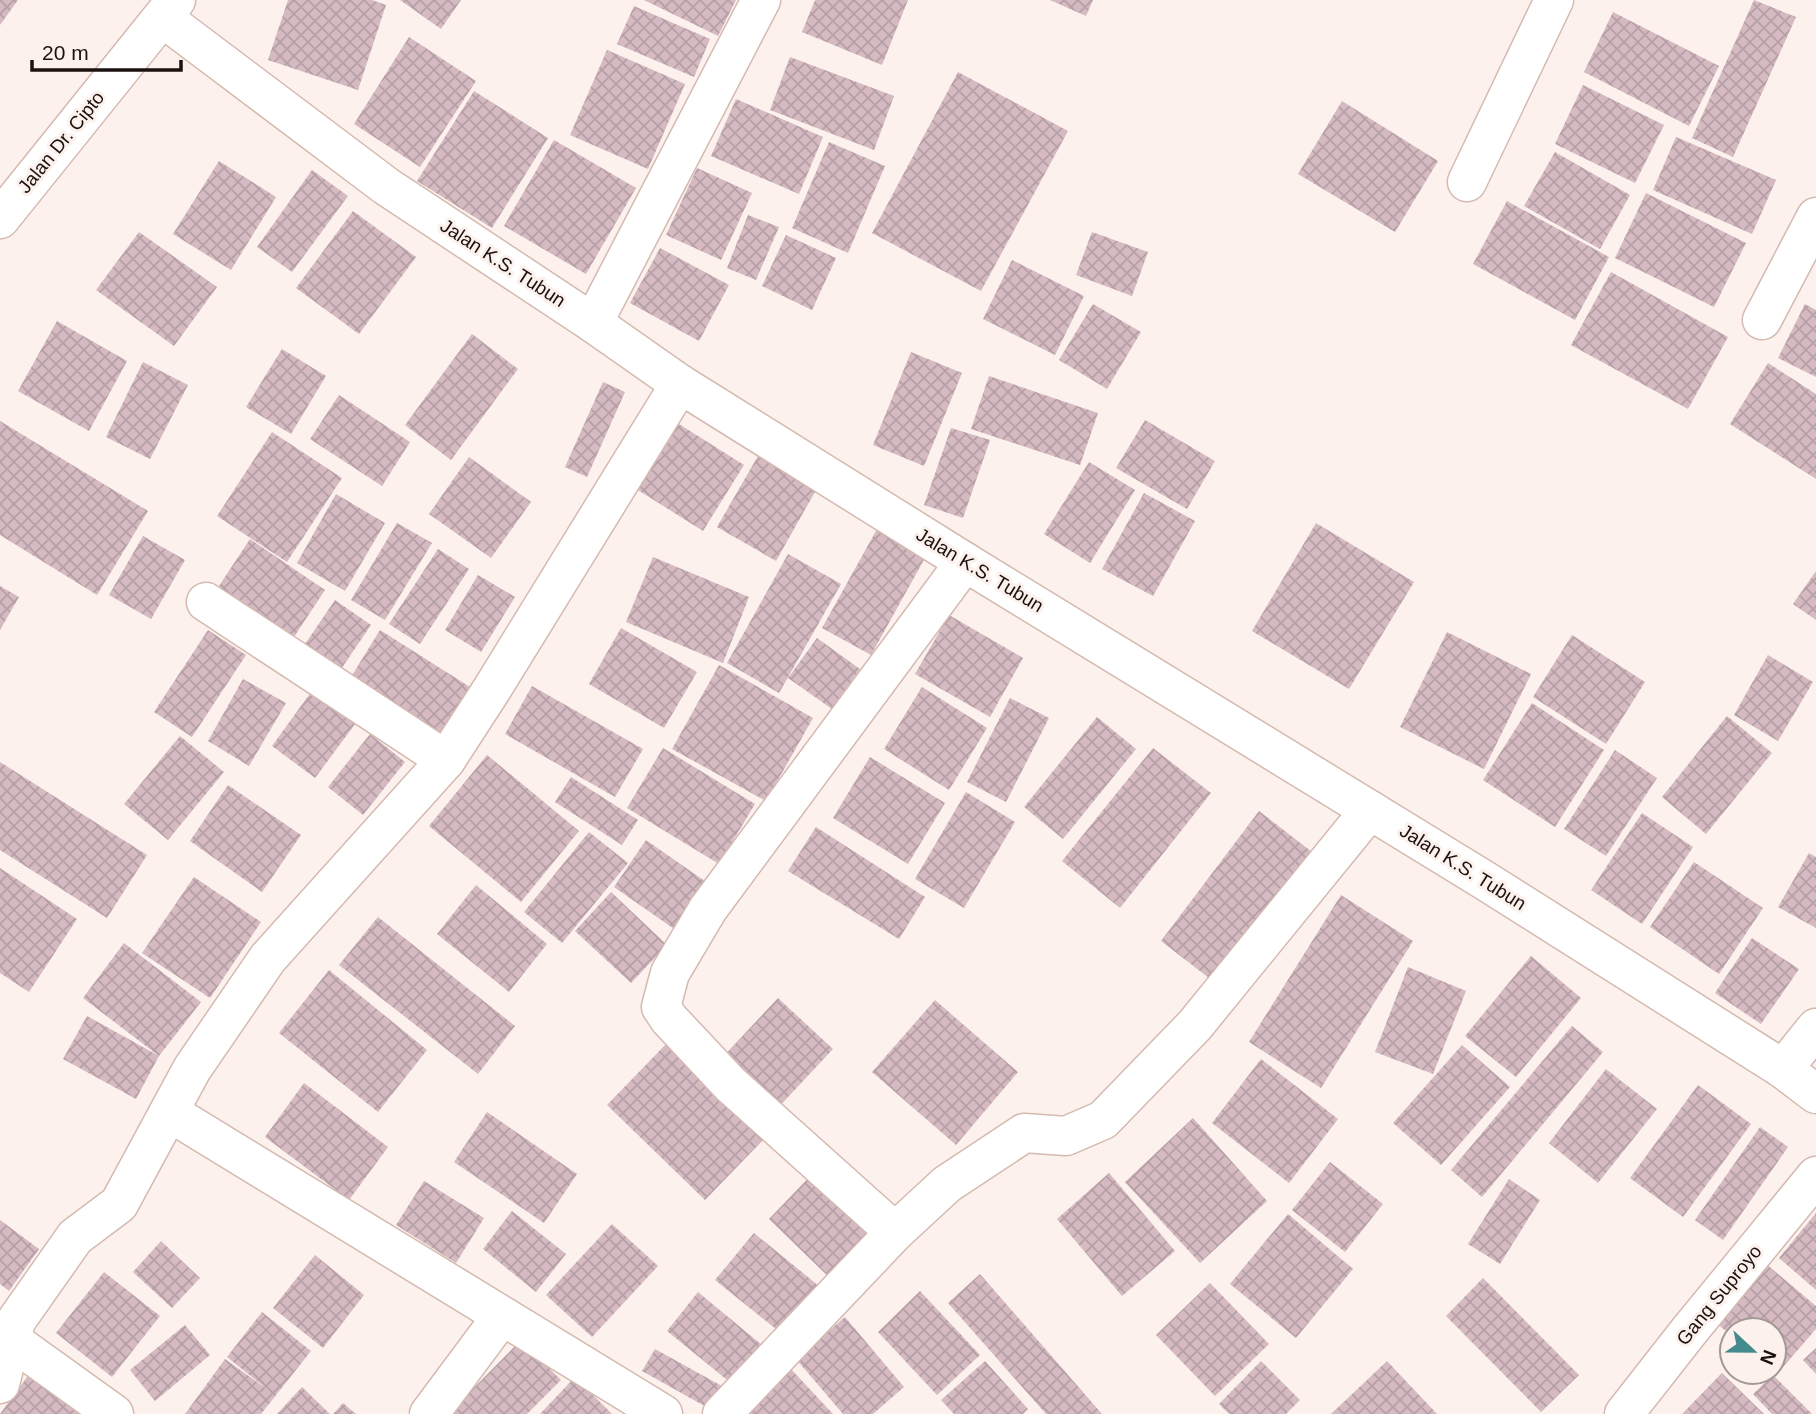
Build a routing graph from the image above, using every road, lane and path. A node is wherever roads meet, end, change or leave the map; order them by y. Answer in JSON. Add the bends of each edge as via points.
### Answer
{"nodes":[{"id":1,"x":761,"y":0,"type":"edge"},
{"id":2,"x":1554,"y":0,"type":"edge"},
{"id":3,"x":169,"y":9,"type":"edge"},
{"id":4,"x":1467,"y":182,"type":"dead end"},
{"id":5,"x":1816,"y":217,"type":"edge"},
{"id":6,"x":0,"y":219,"type":"edge"},
{"id":7,"x":1762,"y":320,"type":"dead end"},
{"id":8,"x":593,"y":323,"type":"junction"},
{"id":9,"x":680,"y":384,"type":"junction"},
{"id":10,"x":965,"y":562,"type":"junction"},
{"id":11,"x":206,"y":602,"type":"dead end"},
{"id":12,"x":446,"y":760,"type":"junction"},
{"id":13,"x":1370,"y":810,"type":"junction"},
{"id":14,"x":1816,"y":1028,"type":"edge"},
{"id":15,"x":1783,"y":1069,"type":"junction"},
{"id":16,"x":1816,"y":1094,"type":"edge"},
{"id":17,"x":169,"y":1112,"type":"junction"},
{"id":18,"x":1816,"y":1176,"type":"edge"},
{"id":19,"x":895,"y":1231,"type":"junction"},
{"id":20,"x":502,"y":1316,"type":"junction"},
{"id":21,"x":11,"y":1340,"type":"junction"},
{"id":22,"x":0,"y":1384,"type":"edge"},
{"id":23,"x":114,"y":1414,"type":"edge"},
{"id":24,"x":429,"y":1414,"type":"edge"},
{"id":25,"x":663,"y":1414,"type":"edge"},
{"id":26,"x":722,"y":1414,"type":"edge"},
{"id":27,"x":1624,"y":1414,"type":"edge"}],
"edges":[{"from":1,"to":8,"type":"street"},
{"from":2,"to":4,"type":"street"},
{"from":3,"to":6,"type":"street","name":"Jalan Dr. Cipto"},
{"from":3,"to":8,"type":"street","name":"Jalan K.S. Tubun","via":[[386,186]]},
{"from":5,"to":7,"type":"street"},
{"from":8,"to":9,"type":"street","name":"Jalan K.S. Tubun"},
{"from":9,"to":10,"type":"street","name":"Jalan K.S. Tubun"},
{"from":9,"to":12,"type":"street"},
{"from":10,"to":13,"type":"street","name":"Jalan K.S. Tubun"},
{"from":10,"to":19,"type":"street","via":[[708,909],[670,973],[661,1007],[730,1084]]},
{"from":11,"to":12,"type":"street"},
{"from":12,"to":17,"type":"street","via":[[268,958],[192,1069]]},
{"from":13,"to":15,"type":"street","name":"Jalan K.S. Tubun"},
{"from":13,"to":19,"type":"street","via":[[1195,1025],[1103,1120],[1066,1136],[1024,1133],[947,1184]]},
{"from":14,"to":15,"type":"street"},
{"from":15,"to":16,"type":"street","name":"Jalan K.S. Tubun"},
{"from":17,"to":20,"type":"street"},
{"from":17,"to":21,"type":"street","via":[[119,1204],[75,1237],[16,1321]]},
{"from":18,"to":27,"type":"street","name":"Gang Suproyo"},
{"from":19,"to":26,"type":"street"},
{"from":20,"to":24,"type":"street"},
{"from":20,"to":25,"type":"street"},
{"from":21,"to":22,"type":"street"},
{"from":21,"to":23,"type":"street"}]}
